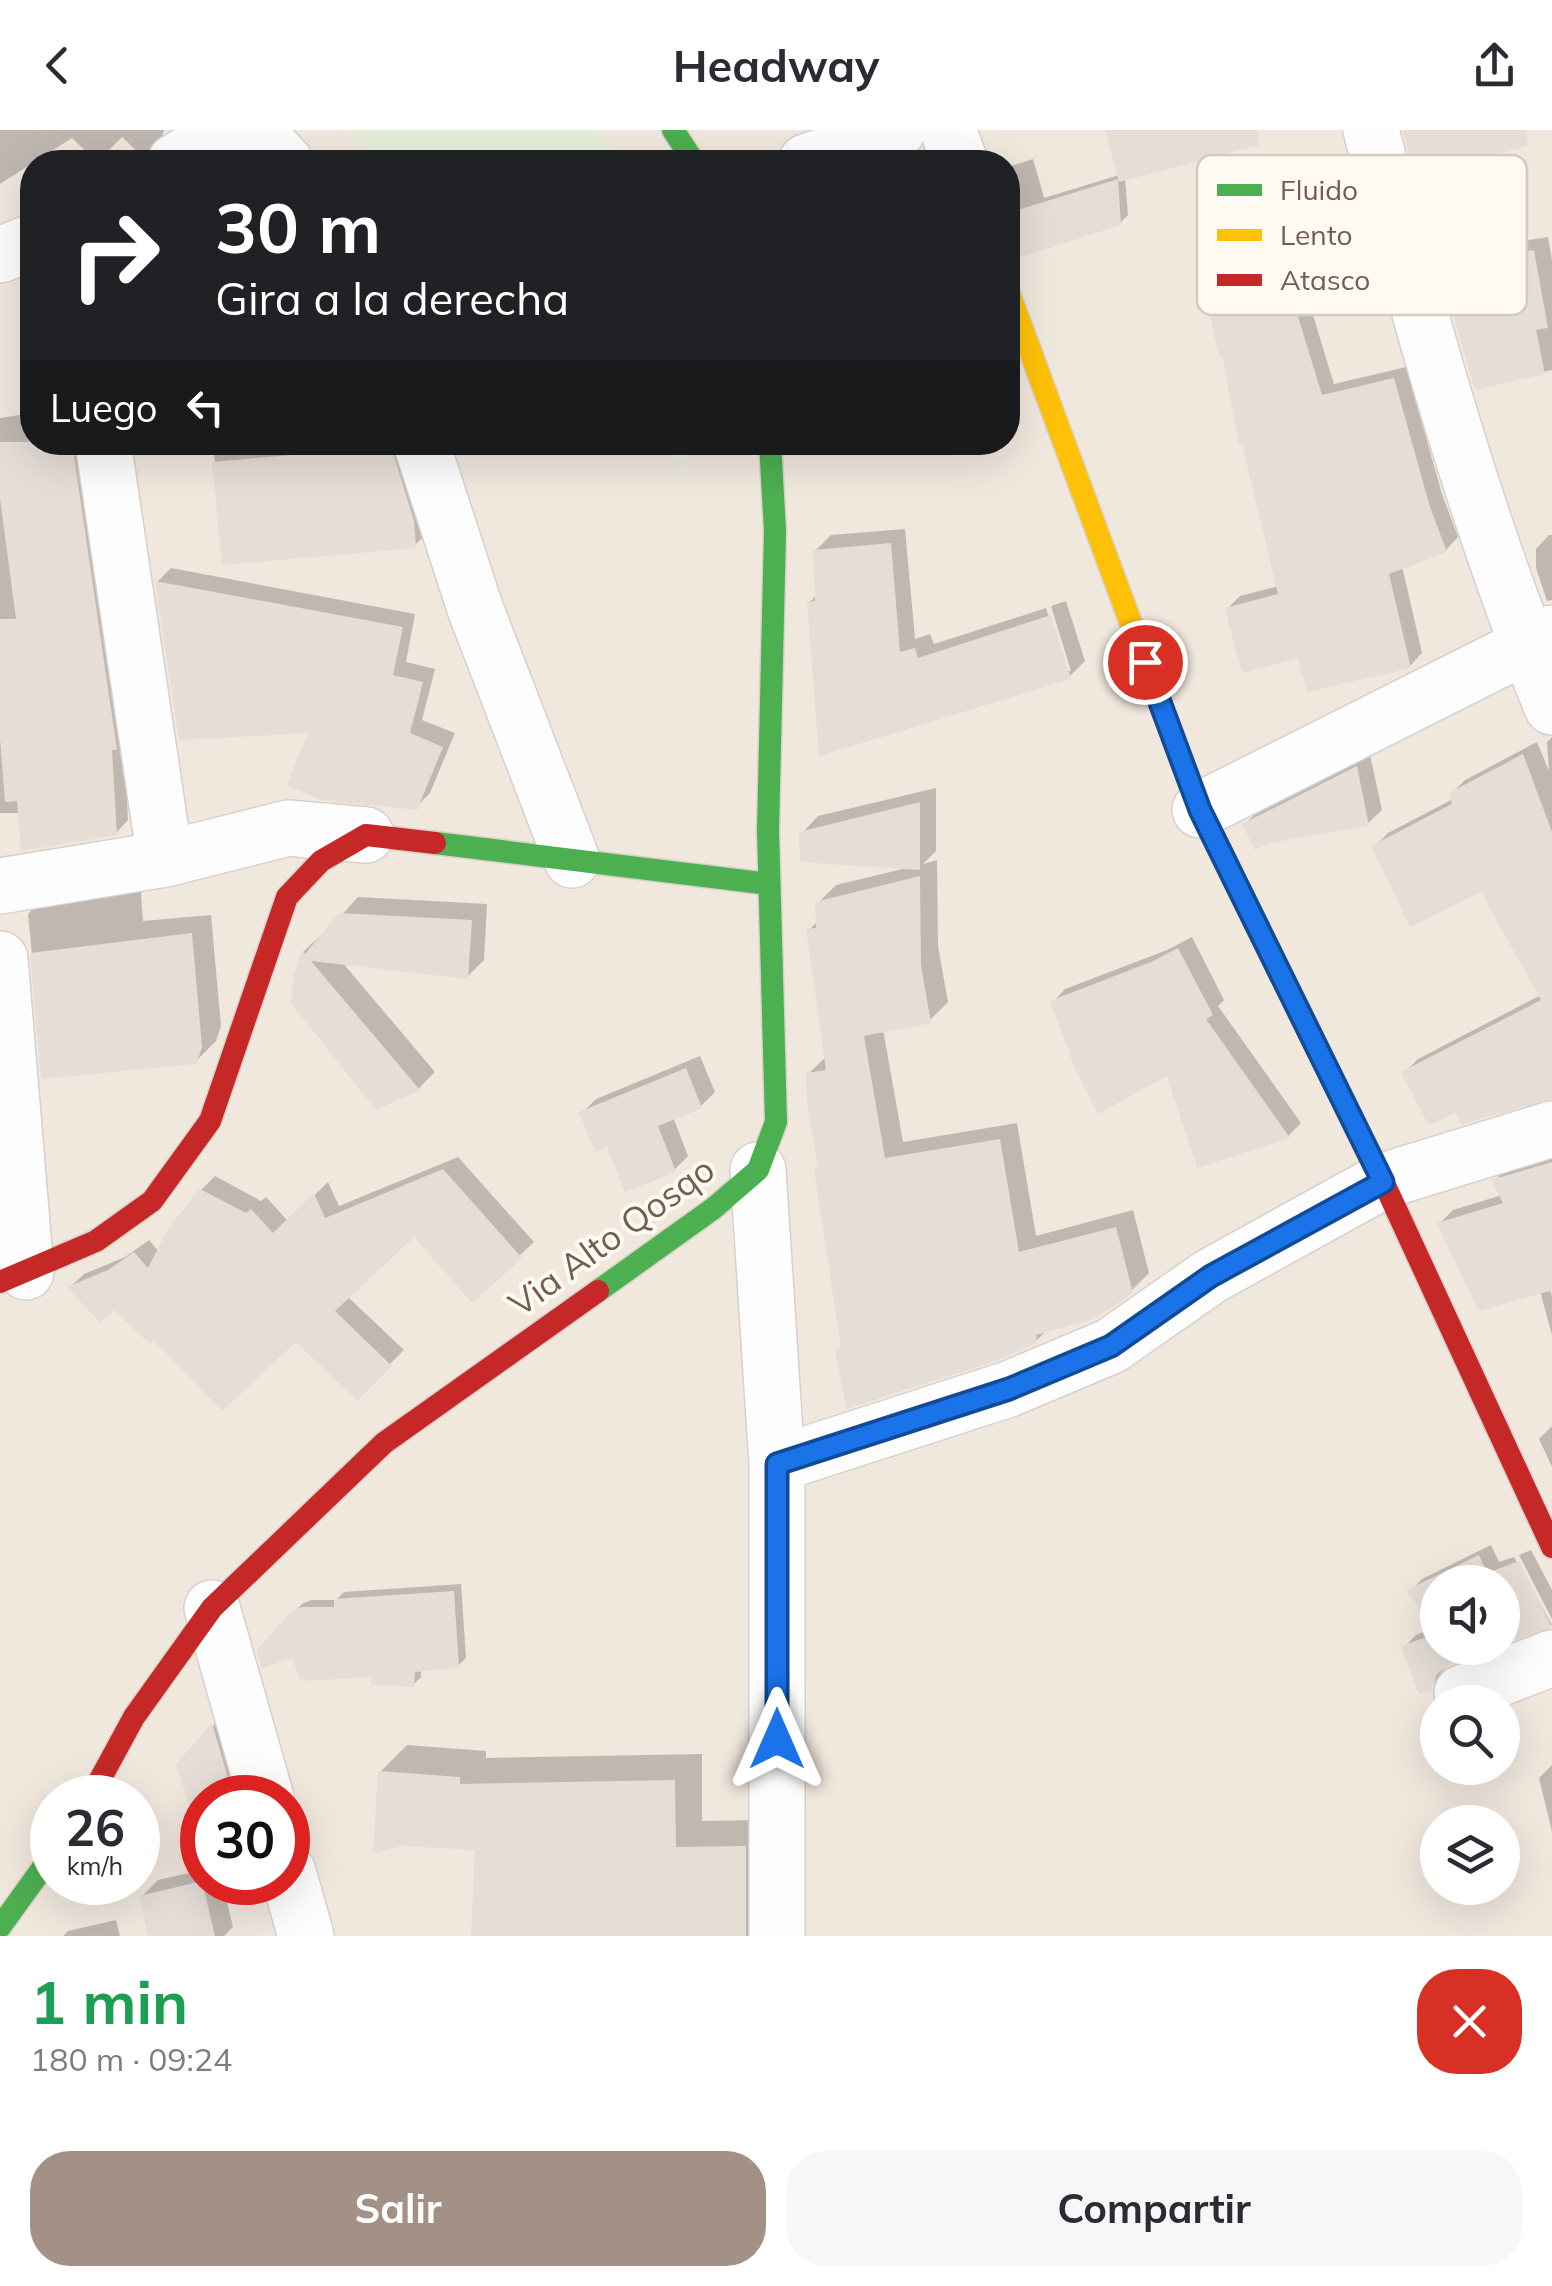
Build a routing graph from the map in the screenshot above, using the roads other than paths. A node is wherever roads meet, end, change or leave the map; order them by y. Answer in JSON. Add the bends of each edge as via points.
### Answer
{"nodes":[{"id":1,"x":227,"y":130,"type":"edge"},
{"id":2,"x":255,"y":130,"type":"edge"},
{"id":3,"x":898,"y":130,"type":"edge"},
{"id":4,"x":1371,"y":130,"type":"edge"},
{"id":5,"x":194,"y":150,"type":"edge"},
{"id":6,"x":274,"y":150,"type":"edge"},
{"id":7,"x":840,"y":150,"type":"edge"},
{"id":8,"x":1377,"y":155,"type":"edge"},
{"id":9,"x":1418,"y":315,"type":"edge"},
{"id":10,"x":1020,"y":322,"type":"edge"},
{"id":11,"x":105,"y":455,"type":"edge"},
{"id":12,"x":425,"y":455,"type":"edge"},
{"id":13,"x":771,"y":455,"type":"edge"},
{"id":14,"x":1540,"y":640,"type":"edge"},
{"id":15,"x":1552,"y":708,"type":"edge"},
{"id":16,"x":1200,"y":810,"type":"junction"},
{"id":17,"x":366,"y":835,"type":"junction"},
{"id":18,"x":165,"y":858,"type":"junction"},
{"id":19,"x":572,"y":860,"type":"junction"},
{"id":20,"x":769,"y":884,"type":"junction"},
{"id":21,"x":0,"y":886,"type":"edge"},
{"id":22,"x":0,"y":960,"type":"edge"},
{"id":23,"x":1552,"y":1129,"type":"edge"},
{"id":24,"x":758,"y":1170,"type":"junction"},
{"id":25,"x":1383,"y":1182,"type":"junction"},
{"id":26,"x":13,"y":1277,"type":"edge"},
{"id":27,"x":777,"y":1464,"type":"junction"},
{"id":28,"x":1552,"y":1548,"type":"edge"},
{"id":29,"x":212,"y":1608,"type":"junction"},
{"id":30,"x":1552,"y":1658,"type":"edge"},
{"id":31,"x":1484,"y":1685,"type":"edge"},
{"id":32,"x":102,"y":1775,"type":"edge"},
{"id":33,"x":259,"y":1775,"type":"edge"},
{"id":34,"x":30,"y":1886,"type":"edge"},
{"id":35,"x":297,"y":1905,"type":"edge"},
{"id":36,"x":0,"y":1927,"type":"edge"},
{"id":37,"x":306,"y":1936,"type":"edge"},
{"id":38,"x":777,"y":1936,"type":"edge"}],
"edges":[{"from":1,"to":5,"type":"street"},
{"from":2,"to":6,"type":"street"},
{"from":3,"to":7,"type":"street"},
{"from":4,"to":8,"type":"street"},
{"from":9,"to":14,"type":"street"},
{"from":10,"to":16,"type":"street"},
{"from":11,"to":18,"type":"street"},
{"from":12,"to":19,"type":"street","via":[[475,608]]},
{"from":13,"to":20,"type":"street","name":"Via Alto Qosqo"},
{"from":14,"to":15,"type":"street"},
{"from":14,"to":16,"type":"street"},
{"from":16,"to":25,"type":"street"},
{"from":17,"to":18,"type":"street","via":[[288,828]]},
{"from":17,"to":19,"type":"street"},
{"from":17,"to":26,"type":"street","via":[[321,861],[287,897],[210,1121],[152,1201],[96,1241]]},
{"from":18,"to":21,"type":"street"},
{"from":19,"to":20,"type":"street"},
{"from":20,"to":24,"type":"street","name":"Via Alto Qosqo","via":[[776,1122]]},
{"from":22,"to":26,"type":"street"},
{"from":23,"to":25,"type":"street"},
{"from":24,"to":27,"type":"street"},
{"from":24,"to":29,"type":"street","name":"Via Alto Qosqo","via":[[384,1442]]},
{"from":25,"to":27,"type":"street","via":[[1211,1276],[1111,1346],[1009,1389]]},
{"from":25,"to":28,"type":"street"},
{"from":27,"to":38,"type":"street"},
{"from":29,"to":32,"type":"street","name":"Via Alto Qosqo","via":[[134,1717]]},
{"from":29,"to":33,"type":"street"},
{"from":30,"to":31,"type":"street"},
{"from":34,"to":36,"type":"street"},
{"from":35,"to":37,"type":"street"}]}
